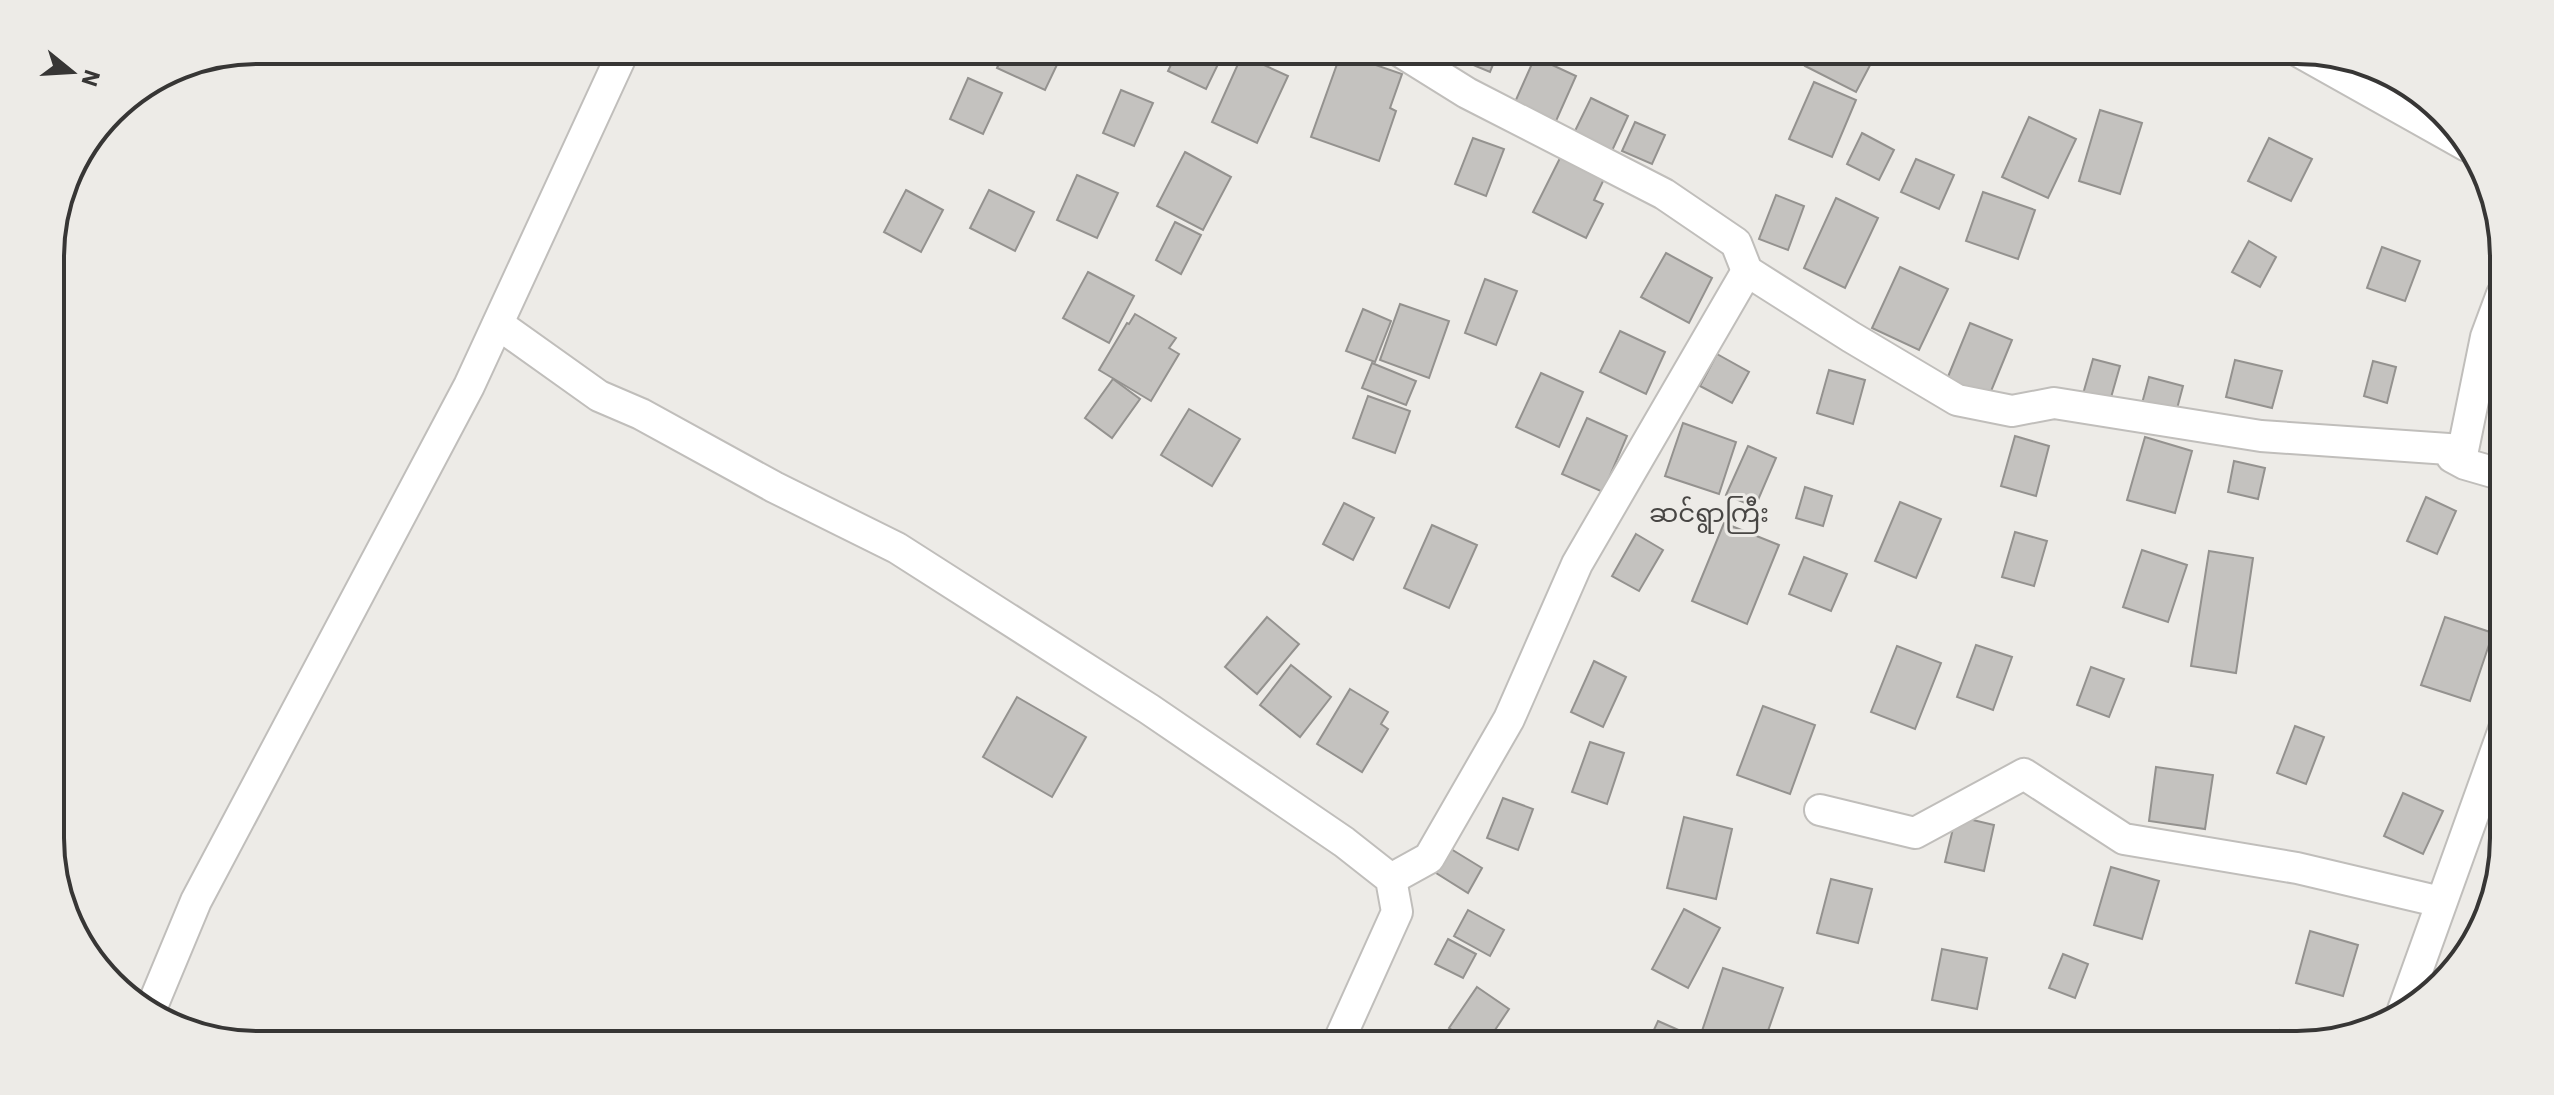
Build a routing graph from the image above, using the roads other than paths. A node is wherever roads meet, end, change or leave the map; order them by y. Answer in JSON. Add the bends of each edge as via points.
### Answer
{"nodes":[{"id":1,"x":618,"y":64,"type":"edge"},
{"id":2,"x":1420,"y":64,"type":"edge"},
{"id":3,"x":2326,"y":67,"type":"edge"},
{"id":4,"x":2444,"y":133,"type":"edge"},
{"id":5,"x":1747,"y":271,"type":"junction"},
{"id":6,"x":498,"y":324,"type":"junction"},
{"id":7,"x":2490,"y":326,"type":"edge"},
{"id":8,"x":2463,"y":450,"type":"junction"},
{"id":9,"x":2490,"y":471,"type":"edge"},
{"id":10,"x":2490,"y":767,"type":"edge"},
{"id":11,"x":1820,"y":810,"type":"dead end"},
{"id":12,"x":1391,"y":879,"type":"junction"},
{"id":13,"x":2441,"y":902,"type":"junction"},
{"id":14,"x":2408,"y":995,"type":"edge"},
{"id":15,"x":154,"y":1001,"type":"edge"},
{"id":16,"x":1343,"y":1031,"type":"edge"}],
"edges":[{"from":1,"to":6,"type":"street"},
{"from":2,"to":5,"type":"street","via":[[1664,194],[1736,243]]},
{"from":3,"to":4,"type":"street"},
{"from":5,"to":8,"type":"street","via":[[1957,400],[2012,411],[2054,403],[2261,436]]},
{"from":5,"to":12,"type":"street","via":[[1577,564],[1509,719],[1429,858]]},
{"from":6,"to":12,"type":"street","via":[[599,396],[897,548],[1149,709]]},
{"from":6,"to":15,"type":"street","via":[[196,901]]},
{"from":7,"to":8,"type":"street"},
{"from":8,"to":9,"type":"street","via":[[2452,457]]},
{"from":10,"to":13,"type":"street"},
{"from":11,"to":13,"type":"street","via":[[1915,833],[2024,774],[2124,839],[2297,868]]},
{"from":12,"to":16,"type":"street","via":[[1397,912]]},
{"from":13,"to":14,"type":"street"}]}
